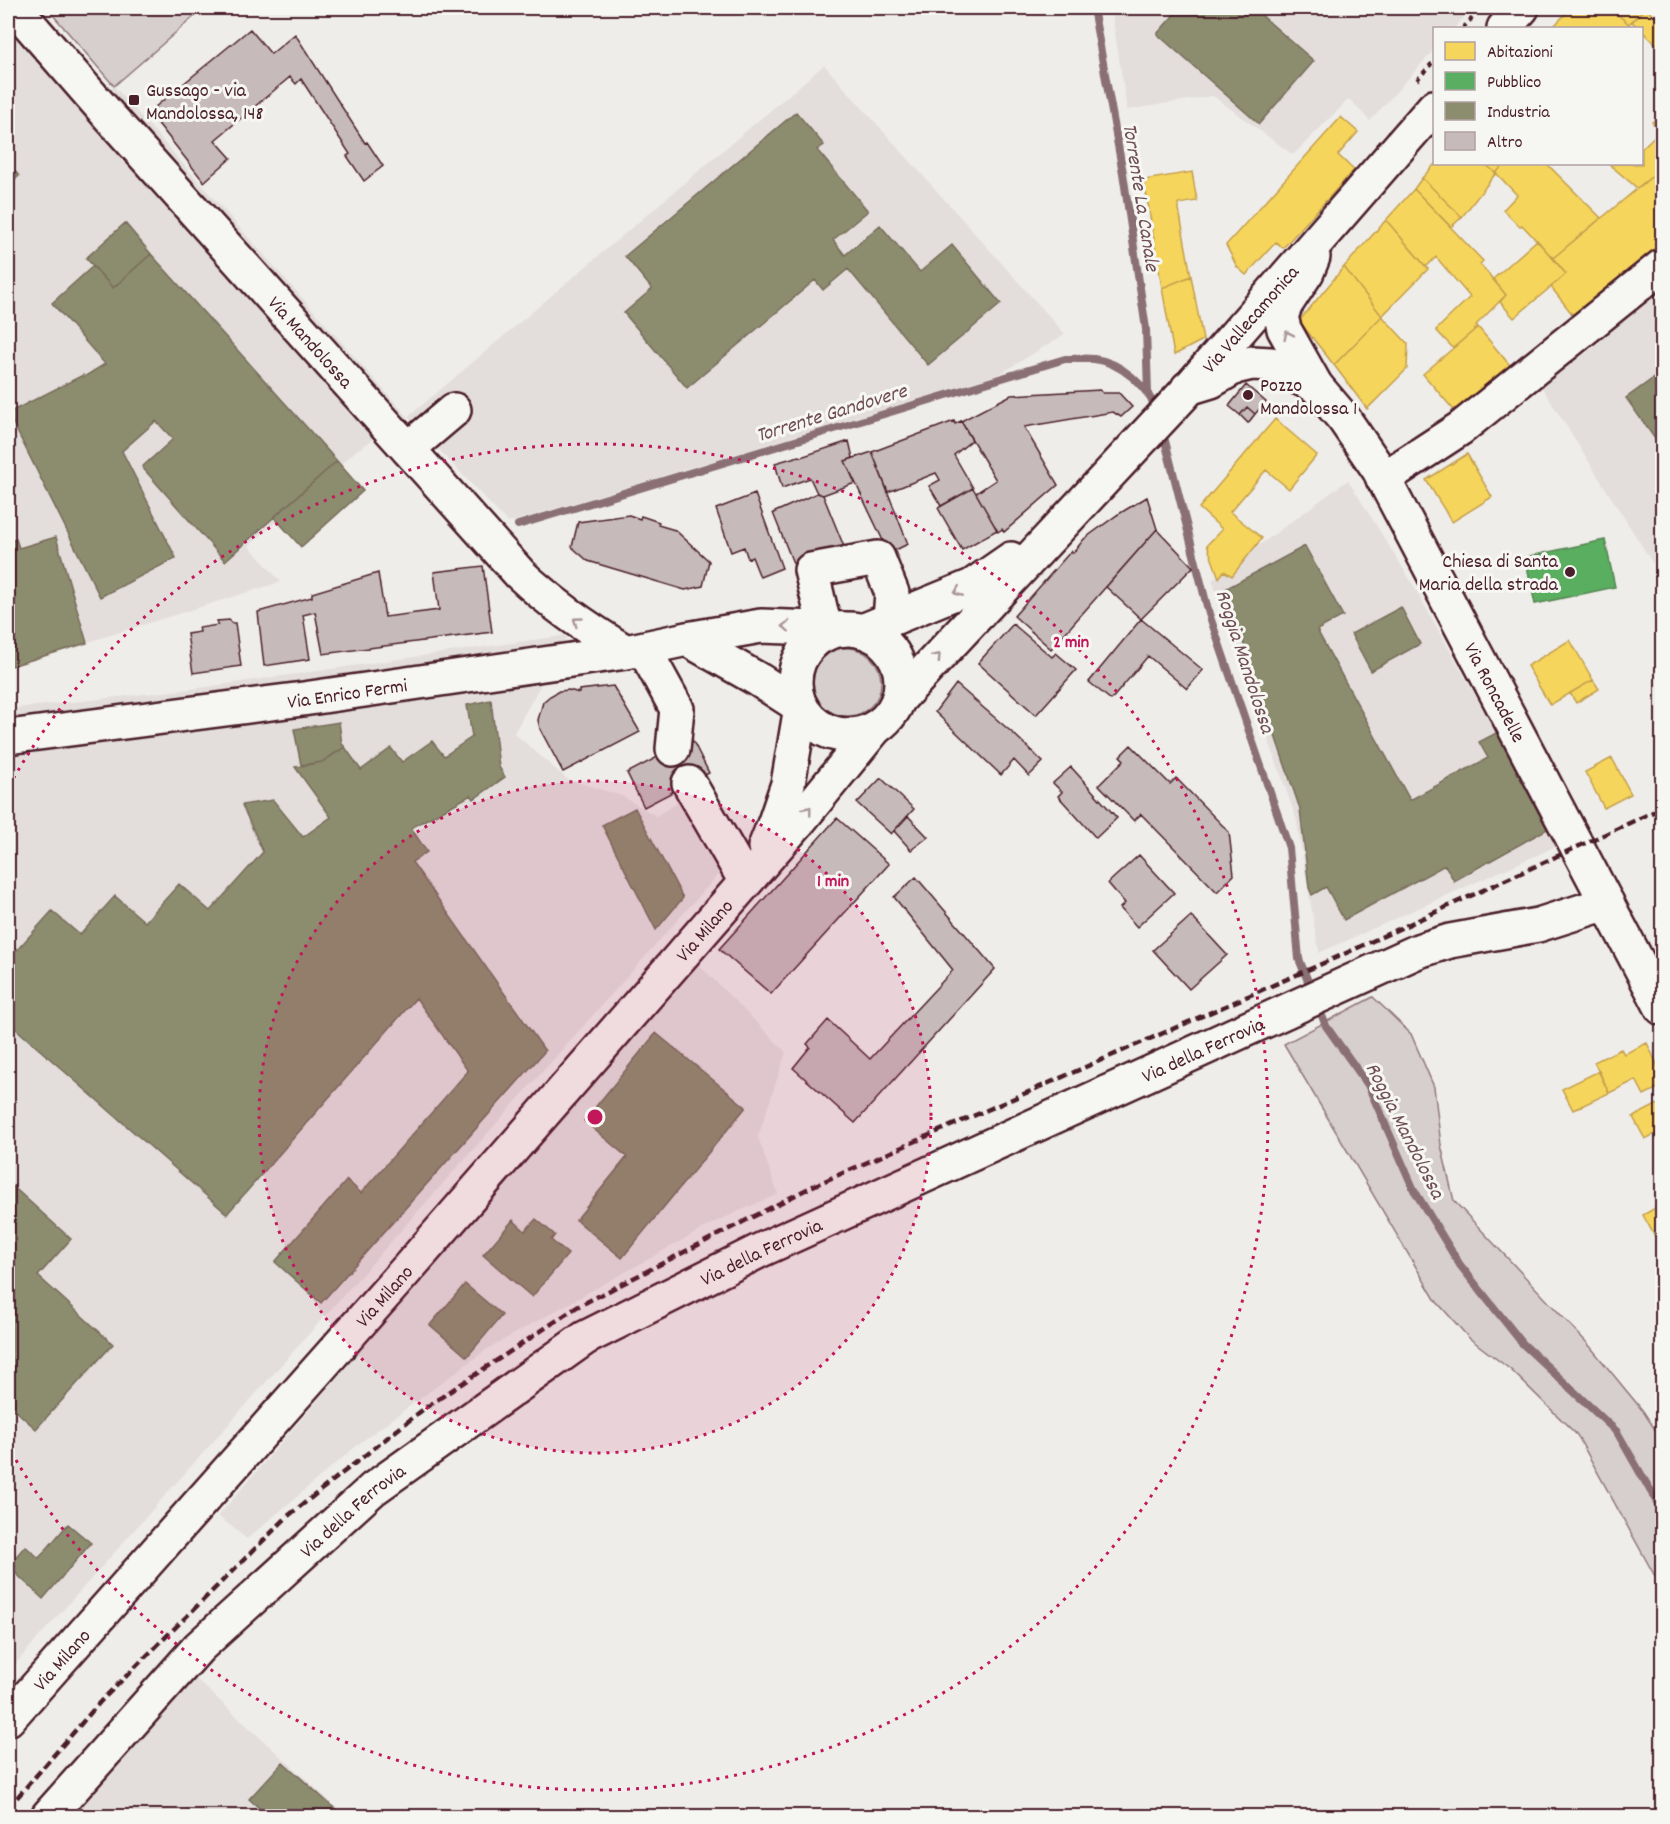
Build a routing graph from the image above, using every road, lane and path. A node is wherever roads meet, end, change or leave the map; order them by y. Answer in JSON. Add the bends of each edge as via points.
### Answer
{"nodes":[{"id":1,"x":15,"y":8,"type":"edge"},
{"id":2,"x":1482,"y":8,"type":"edge"},
{"id":3,"x":1522,"y":8,"type":"edge"},
{"id":4,"x":1464,"y":27,"type":"edge"},
{"id":5,"x":1505,"y":27,"type":"edge"},
{"id":6,"x":1433,"y":108,"type":"edge"},
{"id":7,"x":1322,"y":236,"type":"junction"},
{"id":8,"x":1662,"y":266,"type":"edge"},
{"id":9,"x":1316,"y":386,"type":"junction"},
{"id":10,"x":1182,"y":395,"type":"junction"},
{"id":11,"x":454,"y":410,"type":"dead end"},
{"id":12,"x":418,"y":460,"type":"junction"},
{"id":13,"x":1383,"y":479,"type":"junction"},
{"id":14,"x":1060,"y":526,"type":"junction"},
{"id":15,"x":855,"y":627,"type":"junction"},
{"id":16,"x":687,"y":639,"type":"junction"},
{"id":17,"x":635,"y":650,"type":"junction"},
{"id":18,"x":898,"y":700,"type":"junction"},
{"id":19,"x":801,"y":707,"type":"junction"},
{"id":20,"x":876,"y":727,"type":"junction"},
{"id":21,"x":8,"y":737,"type":"edge"},
{"id":22,"x":673,"y":749,"type":"dead end"},
{"id":23,"x":689,"y":783,"type":"dead end"},
{"id":24,"x":750,"y":875,"type":"junction"},
{"id":25,"x":1607,"y":903,"type":"junction"},
{"id":26,"x":1662,"y":1008,"type":"edge"},
{"id":27,"x":8,"y":1719,"type":"edge"},
{"id":28,"x":48,"y":1816,"type":"edge"}],
"edges":[{"from":1,"to":12,"type":"main road","name":"Via Mandolossa"},
{"from":2,"to":4,"type":"path"},
{"from":3,"to":5,"type":"main road"},
{"from":6,"to":7,"type":"main road","name":"Via Vallecamonica"},
{"from":9,"to":7,"type":"main road","name":"Via Roncadelle","one_way":true,"via":[[1284,329],[1281,316],[1307,272]]},
{"from":7,"to":10,"type":"main road","name":"Via Vallecamonica"},
{"from":8,"to":13,"type":"main road","via":[[1461,428]]},
{"from":9,"to":10,"type":"main road","name":"Via Roncadelle","via":[[1271,364],[1252,363],[1235,367]]},
{"from":9,"to":13,"type":"main road","name":"Via Roncadelle","via":[[1363,444]]},
{"from":10,"to":14,"type":"main road","name":"Via Vallecamonica"},
{"from":11,"to":12,"type":"main road"},
{"from":17,"to":12,"type":"main road","name":"Via Mandolossa","one_way":true,"via":[[581,624],[543,596]]},
{"from":13,"to":25,"type":"main road","name":"Via Roncadelle"},
{"from":14,"to":15,"type":"main road","name":"Via Vallecamonica","one_way":true,"via":[[972,586]]},
{"from":18,"to":14,"type":"main road","name":"Via Vallecamonica","one_way":true},
{"from":15,"to":16,"type":"main road","name":"Via Enrico Fermi","one_way":true,"via":[[761,626]]},
{"from":15,"to":18,"type":"main road","via":[[890,650],[901,683]]},
{"from":15,"to":19,"type":"main road","via":[[827,633],[812,642],[801,656],[795,673]]},
{"from":16,"to":17,"type":"main road","name":"Via Enrico Fermi"},
{"from":16,"to":19,"type":"main road"},
{"from":17,"to":21,"type":"main road","name":"Via Enrico Fermi"},
{"from":17,"to":22,"type":"main road","via":[[677,709]]},
{"from":18,"to":20,"type":"main road","via":[[889,716]]},
{"from":19,"to":20,"type":"main road","via":[[825,731],[860,734]]},
{"from":19,"to":24,"type":"main road","name":"Via Milano","via":[[788,783],[776,822]]},
{"from":24,"to":20,"type":"main road","name":"Via Milano","one_way":true},
{"from":23,"to":24,"type":"main road"},
{"from":24,"to":27,"type":"main road","name":"Via Milano","via":[[410,1267]]},
{"from":25,"to":26,"type":"main road","name":"Via Roncadelle"},
{"from":25,"to":28,"type":"main road","name":"Via della Ferrovia","via":[[1538,925],[1418,951],[761,1250],[585,1338],[373,1489],[199,1647]]}]}
